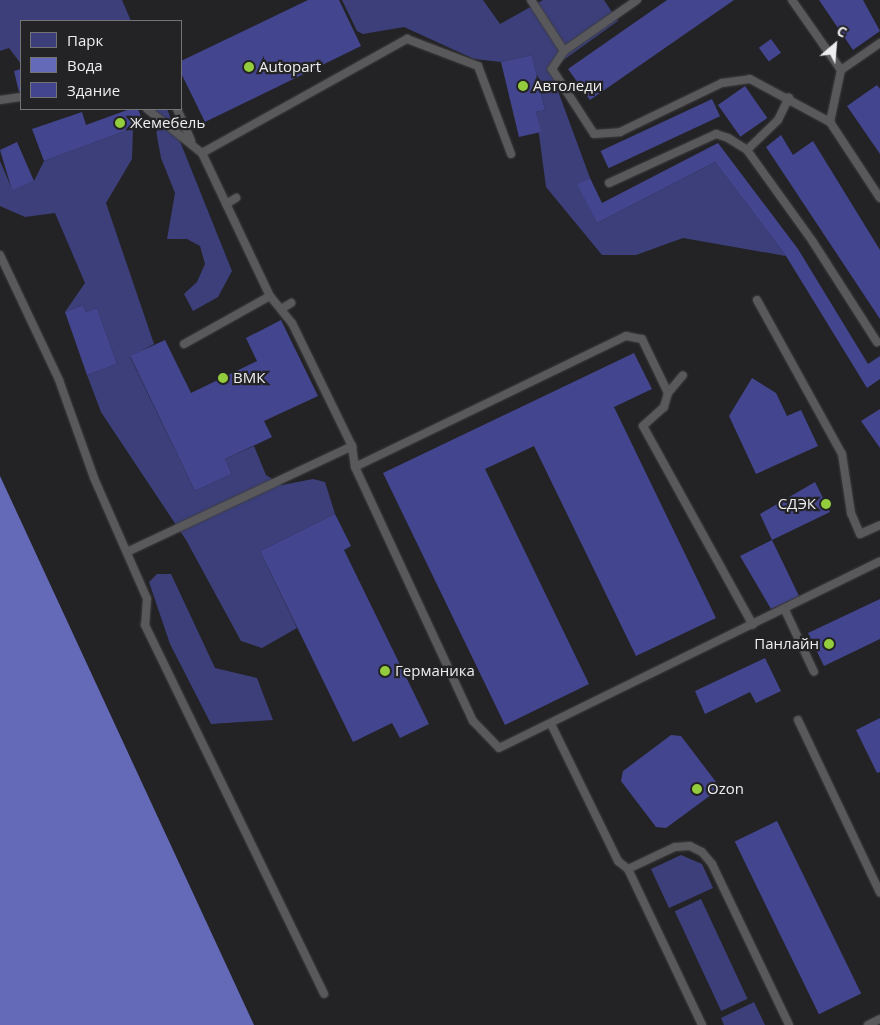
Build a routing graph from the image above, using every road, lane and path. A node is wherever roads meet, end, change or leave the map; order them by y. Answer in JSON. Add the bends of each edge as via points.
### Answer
{"nodes":[{"id":1,"x":531,"y":0,"type":"edge"},
{"id":2,"x":637,"y":0,"type":"edge"},
{"id":3,"x":792,"y":0,"type":"edge"},
{"id":4,"x":880,"y":43,"type":"edge"},
{"id":5,"x":564,"y":51,"type":"junction"},
{"id":6,"x":841,"y":70,"type":"junction"},
{"id":7,"x":789,"y":96,"type":"junction"},
{"id":8,"x":20,"y":97,"type":"edge"},
{"id":9,"x":0,"y":100,"type":"edge"},
{"id":10,"x":148,"y":110,"type":"edge"},
{"id":11,"x":177,"y":110,"type":"edge"},
{"id":12,"x":830,"y":122,"type":"junction"},
{"id":13,"x":192,"y":141,"type":"junction"},
{"id":14,"x":747,"y":150,"type":"junction"},
{"id":15,"x":202,"y":153,"type":"junction"},
{"id":16,"x":511,"y":154,"type":"dead end"},
{"id":17,"x":609,"y":183,"type":"dead end"},
{"id":18,"x":236,"y":198,"type":"dead end"},
{"id":19,"x":880,"y":198,"type":"edge"},
{"id":20,"x":226,"y":204,"type":"junction"},
{"id":21,"x":0,"y":255,"type":"edge"},
{"id":22,"x":270,"y":296,"type":"junction"},
{"id":23,"x":757,"y":300,"type":"dead end"},
{"id":24,"x":292,"y":303,"type":"dead end"},
{"id":25,"x":281,"y":309,"type":"junction"},
{"id":26,"x":877,"y":342,"type":"dead end"},
{"id":27,"x":184,"y":344,"type":"dead end"},
{"id":28,"x":683,"y":375,"type":"dead end"},
{"id":29,"x":668,"y":393,"type":"junction"},
{"id":30,"x":352,"y":446,"type":"junction"},
{"id":31,"x":355,"y":467,"type":"junction"},
{"id":32,"x":880,"y":524,"type":"edge"},
{"id":33,"x":127,"y":552,"type":"junction"},
{"id":34,"x":880,"y":561,"type":"edge"},
{"id":35,"x":785,"y":610,"type":"junction"},
{"id":36,"x":753,"y":625,"type":"junction"},
{"id":37,"x":814,"y":672,"type":"dead end"},
{"id":38,"x":798,"y":720,"type":"dead end"},
{"id":39,"x":551,"y":724,"type":"junction"},
{"id":40,"x":628,"y":869,"type":"junction"},
{"id":41,"x":880,"y":893,"type":"edge"},
{"id":42,"x":324,"y":994,"type":"dead end"},
{"id":43,"x":880,"y":1019,"type":"edge"},
{"id":44,"x":702,"y":1025,"type":"edge"},
{"id":45,"x":789,"y":1025,"type":"edge"},
{"id":46,"x":868,"y":1025,"type":"edge"}],
"edges":[{"from":1,"to":5,"type":"lane"},
{"from":2,"to":5,"type":"lane"},
{"from":3,"to":6,"type":"lane"},
{"from":4,"to":6,"type":"lane"},
{"from":5,"to":7,"type":"lane","via":[[552,69],[594,134],[620,132],[722,83],[750,79]]},
{"from":6,"to":12,"type":"lane"},
{"from":7,"to":12,"type":"lane"},
{"from":7,"to":14,"type":"lane","via":[[778,120]]},
{"from":8,"to":9,"type":"lane"},
{"from":10,"to":13,"type":"lane","via":[[158,121]]},
{"from":11,"to":13,"type":"lane"},
{"from":12,"to":19,"type":"lane"},
{"from":13,"to":15,"type":"lane"},
{"from":14,"to":17,"type":"lane","via":[[716,134]]},
{"from":14,"to":26,"type":"lane"},
{"from":15,"to":16,"type":"lane","via":[[407,39],[478,66]]},
{"from":15,"to":20,"type":"lane"},
{"from":18,"to":20,"type":"lane"},
{"from":20,"to":22,"type":"lane"},
{"from":21,"to":33,"type":"lane","via":[[59,380]]},
{"from":22,"to":25,"type":"lane"},
{"from":22,"to":27,"type":"lane"},
{"from":23,"to":32,"type":"lane","via":[[842,454],[852,513],[860,534]]},
{"from":24,"to":25,"type":"lane"},
{"from":25,"to":30,"type":"lane","via":[[292,323]]},
{"from":28,"to":29,"type":"lane"},
{"from":29,"to":31,"type":"lane","via":[[642,339],[626,336]]},
{"from":29,"to":36,"type":"lane","via":[[664,407],[644,426]]},
{"from":30,"to":31,"type":"lane"},
{"from":30,"to":33,"type":"lane"},
{"from":31,"to":39,"type":"lane","via":[[473,721],[499,748]]},
{"from":33,"to":42,"type":"lane","via":[[147,599],[145,625]]},
{"from":34,"to":35,"type":"lane"},
{"from":35,"to":36,"type":"lane"},
{"from":35,"to":37,"type":"lane"},
{"from":36,"to":39,"type":"lane"},
{"from":38,"to":41,"type":"lane"},
{"from":39,"to":40,"type":"lane","via":[[618,861]]},
{"from":40,"to":44,"type":"lane"},
{"from":40,"to":45,"type":"lane","via":[[675,847],[690,846],[702,852],[712,864]]},
{"from":43,"to":46,"type":"lane"}]}
